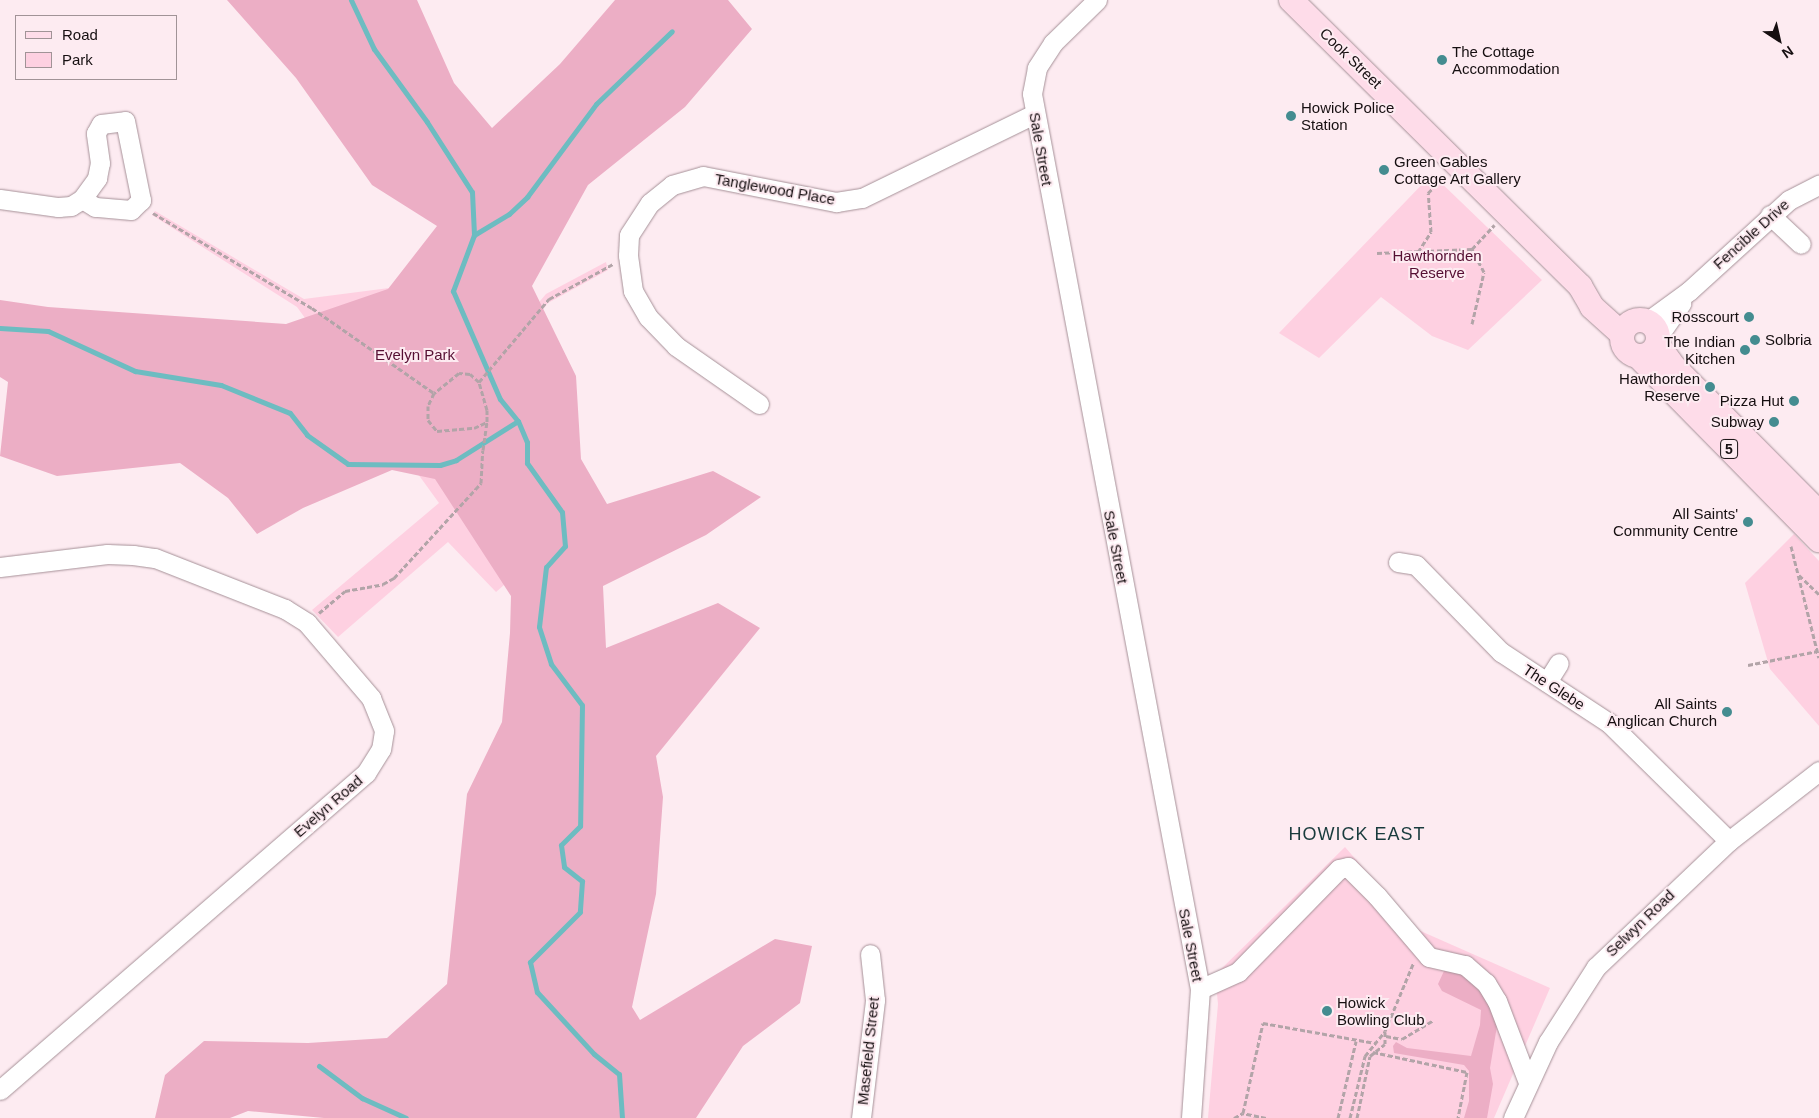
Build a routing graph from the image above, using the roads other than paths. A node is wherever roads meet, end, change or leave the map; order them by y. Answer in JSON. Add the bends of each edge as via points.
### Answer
{"nodes":[{"id":1,"x":1097,"y":0,"type":"edge"},
{"id":2,"x":1291,"y":0,"type":"edge"},
{"id":3,"x":1034,"y":114,"type":"junction"},
{"id":4,"x":1819,"y":185,"type":"edge"},
{"id":5,"x":0,"y":199,"type":"edge"},
{"id":6,"x":82,"y":199,"type":"junction"},
{"id":7,"x":1770,"y":216,"type":"junction"},
{"id":8,"x":1801,"y":244,"type":"dead end"},
{"id":9,"x":1642,"y":336,"type":"junction"},
{"id":10,"x":759,"y":404,"type":"dead end"},
{"id":11,"x":1819,"y":513,"type":"edge"},
{"id":12,"x":1819,"y":540,"type":"edge"},
{"id":13,"x":1398,"y":562,"type":"dead end"},
{"id":14,"x":0,"y":567,"type":"edge"},
{"id":15,"x":1559,"y":663,"type":"dead end"},
{"id":16,"x":1547,"y":682,"type":"junction"},
{"id":17,"x":1819,"y":771,"type":"edge"},
{"id":18,"x":1729,"y":841,"type":"junction"},
{"id":19,"x":870,"y":954,"type":"dead end"},
{"id":20,"x":1200,"y":988,"type":"junction"},
{"id":21,"x":1528,"y":1082,"type":"junction"},
{"id":22,"x":0,"y":1090,"type":"edge"},
{"id":23,"x":861,"y":1118,"type":"edge"},
{"id":24,"x":1191,"y":1118,"type":"edge"},
{"id":25,"x":1513,"y":1118,"type":"edge"}],
"edges":[{"from":1,"to":3,"type":"street","name":"Sale Street","via":[[1053,43],[1037,68],[1032,94]]},
{"from":2,"to":9,"type":"main road","name":"Cook Street","number":"5","via":[[1580,286],[1601,298]]},
{"from":3,"to":10,"type":"street","name":"Tanglewood Place","via":[[862,198],[836,202],[703,176],[672,185],[650,203],[629,235],[633,291],[648,317],[676,346]]},
{"from":3,"to":20,"type":"street","name":"Sale Street"},
{"from":4,"to":7,"type":"street","name":"Fencible Drive","via":[[1789,200]]},
{"from":5,"to":6,"type":"street","via":[[58,207],[71,206]]},
{"from":6,"to":6,"type":"street","via":[[97,178],[100,164],[96,133],[101,124],[125,121],[141,200],[131,210],[108,210]]},
{"from":7,"to":8,"type":"street"},
{"from":7,"to":9,"type":"street","name":"Fencible Drive"},
{"from":9,"to":11,"type":"main road","name":"Cook Street","number":"5"},
{"from":9,"to":12,"type":"main road","name":"Cook Street","number":"5"},
{"from":13,"to":16,"type":"street","name":"The Glebe","via":[[1416,565],[1501,652]]},
{"from":14,"to":22,"type":"street","name":"Evelyn Road","via":[[106,554],[155,558],[285,609],[307,623],[371,698],[384,731],[381,749],[366,773]]},
{"from":15,"to":16,"type":"street"},
{"from":16,"to":18,"type":"street","name":"The Glebe","via":[[1609,723]]},
{"from":17,"to":18,"type":"street","name":"Selwyn Road"},
{"from":18,"to":21,"type":"street","name":"Selwyn Road","via":[[1596,967],[1564,1015]]},
{"from":19,"to":23,"type":"street","name":"Masefield Street","via":[[875,1000]]},
{"from":20,"to":21,"type":"street","via":[[1238,972],[1339,870],[1348,868],[1377,896],[1429,957],[1465,966],[1486,983],[1497,1002]]},
{"from":20,"to":24,"type":"street","name":"Sale Street"},
{"from":21,"to":25,"type":"street","name":"Selwyn Road"}]}
